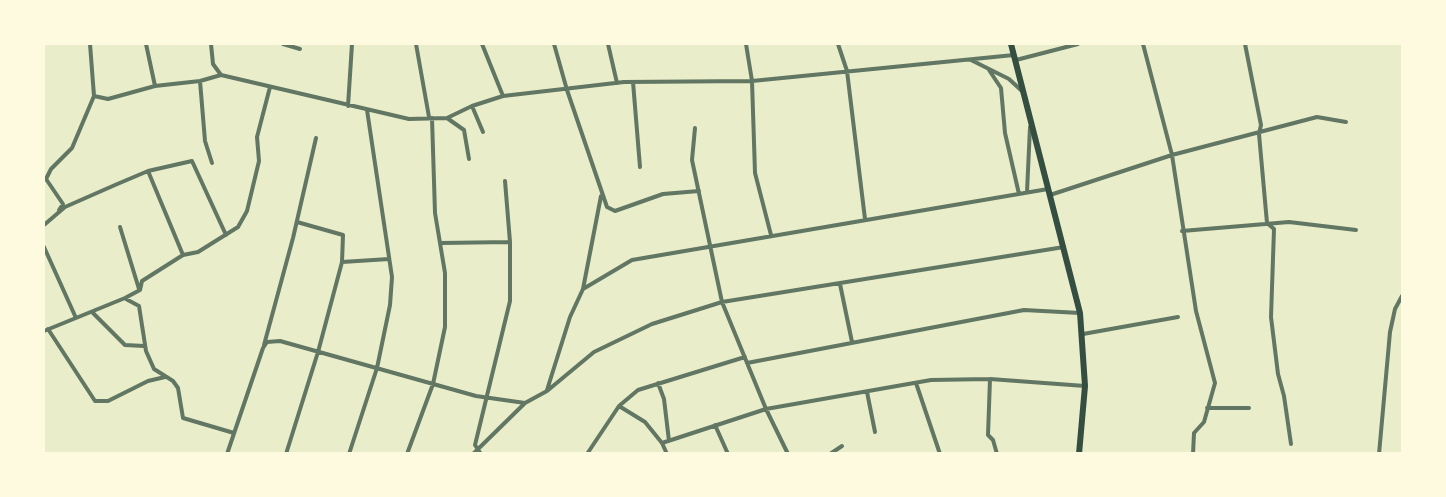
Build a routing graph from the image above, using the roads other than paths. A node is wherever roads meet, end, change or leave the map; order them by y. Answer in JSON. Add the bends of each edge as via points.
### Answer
{"nodes":[{"id":1,"x":90,"y":44,"type":"edge"},
{"id":2,"x":146,"y":44,"type":"edge"},
{"id":3,"x":211,"y":44,"type":"edge"},
{"id":4,"x":283,"y":44,"type":"edge"},
{"id":5,"x":352,"y":44,"type":"edge"},
{"id":6,"x":416,"y":44,"type":"edge"},
{"id":7,"x":482,"y":44,"type":"edge"},
{"id":8,"x":554,"y":44,"type":"edge"},
{"id":9,"x":608,"y":44,"type":"edge"},
{"id":10,"x":746,"y":44,"type":"edge"},
{"id":11,"x":838,"y":44,"type":"edge"},
{"id":12,"x":1011,"y":44,"type":"edge"},
{"id":13,"x":1078,"y":44,"type":"edge"},
{"id":14,"x":1143,"y":44,"type":"edge"},
{"id":15,"x":1245,"y":44,"type":"edge"},
{"id":16,"x":300,"y":50,"type":"dead end"},
{"id":17,"x":1014,"y":57,"type":"junction"},
{"id":18,"x":968,"y":59,"type":"junction"},
{"id":19,"x":989,"y":70,"type":"junction"},
{"id":20,"x":847,"y":71,"type":"junction"},
{"id":21,"x":221,"y":75,"type":"junction"},
{"id":22,"x":200,"y":81,"type":"junction"},
{"id":23,"x":752,"y":81,"type":"junction"},
{"id":24,"x":633,"y":82,"type":"junction"},
{"id":25,"x":617,"y":83,"type":"junction"},
{"id":26,"x":155,"y":86,"type":"junction"},
{"id":27,"x":270,"y":87,"type":"junction"},
{"id":28,"x":567,"y":90,"type":"junction"},
{"id":29,"x":1023,"y":92,"type":"junction"},
{"id":30,"x":94,"y":96,"type":"junction"},
{"id":31,"x":503,"y":96,"type":"junction"},
{"id":32,"x":348,"y":106,"type":"junction"},
{"id":33,"x":471,"y":106,"type":"junction"},
{"id":34,"x":367,"y":110,"type":"junction"},
{"id":35,"x":430,"y":117,"type":"junction"},
{"id":36,"x":447,"y":118,"type":"junction"},
{"id":37,"x":1030,"y":120,"type":"junction"},
{"id":38,"x":1346,"y":122,"type":"dead end"},
{"id":39,"x":695,"y":128,"type":"dead end"},
{"id":40,"x":483,"y":132,"type":"dead end"},
{"id":41,"x":1259,"y":134,"type":"junction"},
{"id":42,"x":316,"y":138,"type":"dead end"},
{"id":43,"x":1172,"y":155,"type":"junction"},
{"id":44,"x":469,"y":159,"type":"dead end"},
{"id":45,"x":212,"y":163,"type":"dead end"},
{"id":46,"x":640,"y":167,"type":"dead end"},
{"id":47,"x":148,"y":171,"type":"junction"},
{"id":48,"x":505,"y":181,"type":"dead end"},
{"id":49,"x":699,"y":190,"type":"junction"},
{"id":50,"x":1027,"y":192,"type":"junction"},
{"id":51,"x":1049,"y":192,"type":"junction"},
{"id":52,"x":1019,"y":194,"type":"junction"},
{"id":53,"x":602,"y":195,"type":"junction"},
{"id":54,"x":57,"y":214,"type":"junction"},
{"id":55,"x":865,"y":219,"type":"junction"},
{"id":56,"x":297,"y":222,"type":"junction"},
{"id":57,"x":1267,"y":223,"type":"junction"},
{"id":58,"x":44,"y":225,"type":"edge"},
{"id":59,"x":120,"y":227,"type":"dead end"},
{"id":60,"x":1356,"y":230,"type":"dead end"},
{"id":61,"x":1182,"y":231,"type":"junction"},
{"id":62,"x":226,"y":235,"type":"junction"},
{"id":63,"x":771,"y":236,"type":"junction"},
{"id":64,"x":510,"y":242,"type":"junction"},
{"id":65,"x":441,"y":243,"type":"junction"},
{"id":66,"x":44,"y":247,"type":"edge"},
{"id":67,"x":711,"y":247,"type":"junction"},
{"id":68,"x":1064,"y":247,"type":"junction"},
{"id":69,"x":183,"y":255,"type":"junction"},
{"id":70,"x":389,"y":258,"type":"junction"},
{"id":71,"x":342,"y":262,"type":"junction"},
{"id":72,"x":840,"y":284,"type":"junction"},
{"id":73,"x":583,"y":289,"type":"junction"},
{"id":74,"x":140,"y":290,"type":"junction"},
{"id":75,"x":1402,"y":296,"type":"edge"},
{"id":76,"x":125,"y":298,"type":"junction"},
{"id":77,"x":722,"y":302,"type":"junction"},
{"id":78,"x":93,"y":313,"type":"junction"},
{"id":79,"x":1080,"y":313,"type":"junction"},
{"id":80,"x":1178,"y":317,"type":"dead end"},
{"id":81,"x":76,"y":318,"type":"junction"},
{"id":82,"x":46,"y":330,"type":"edge"},
{"id":83,"x":1083,"y":334,"type":"junction"},
{"id":84,"x":852,"y":342,"type":"junction"},
{"id":85,"x":145,"y":346,"type":"junction"},
{"id":86,"x":262,"y":348,"type":"junction"},
{"id":87,"x":318,"y":352,"type":"junction"},
{"id":88,"x":745,"y":357,"type":"junction"},
{"id":89,"x":747,"y":363,"type":"junction"},
{"id":90,"x":377,"y":369,"type":"junction"},
{"id":91,"x":165,"y":378,"type":"junction"},
{"id":92,"x":990,"y":379,"type":"junction"},
{"id":93,"x":658,"y":383,"type":"junction"},
{"id":94,"x":916,"y":383,"type":"junction"},
{"id":95,"x":433,"y":384,"type":"junction"},
{"id":96,"x":1084,"y":386,"type":"junction"},
{"id":97,"x":547,"y":391,"type":"junction"},
{"id":98,"x":867,"y":392,"type":"junction"},
{"id":99,"x":487,"y":398,"type":"junction"},
{"id":100,"x":525,"y":403,"type":"junction"},
{"id":101,"x":619,"y":406,"type":"junction"},
{"id":102,"x":1207,"y":408,"type":"junction"},
{"id":103,"x":1249,"y":408,"type":"dead end"},
{"id":104,"x":766,"y":409,"type":"junction"},
{"id":105,"x":714,"y":425,"type":"junction"},
{"id":106,"x":875,"y":432,"type":"dead end"},
{"id":107,"x":234,"y":433,"type":"junction"},
{"id":108,"x":669,"y":441,"type":"junction"},
{"id":109,"x":662,"y":443,"type":"junction"},
{"id":110,"x":1291,"y":444,"type":"dead end"},
{"id":111,"x":842,"y":446,"type":"dead end"},
{"id":112,"x":479,"y":452,"type":"edge"},
{"id":113,"x":227,"y":453,"type":"edge"},
{"id":114,"x":286,"y":453,"type":"edge"},
{"id":115,"x":349,"y":453,"type":"edge"},
{"id":116,"x":407,"y":453,"type":"edge"},
{"id":117,"x":473,"y":453,"type":"edge"},
{"id":118,"x":587,"y":453,"type":"edge"},
{"id":119,"x":667,"y":453,"type":"edge"},
{"id":120,"x":728,"y":453,"type":"edge"},
{"id":121,"x":788,"y":453,"type":"edge"},
{"id":122,"x":830,"y":453,"type":"edge"},
{"id":123,"x":940,"y":453,"type":"edge"},
{"id":124,"x":997,"y":453,"type":"edge"},
{"id":125,"x":1078,"y":453,"type":"edge"},
{"id":126,"x":1193,"y":453,"type":"edge"},
{"id":127,"x":1379,"y":453,"type":"edge"}],
"edges":[{"from":1,"to":30,"type":"street"},
{"from":2,"to":26,"type":"street"},
{"from":3,"to":21,"type":"street","via":[[213,64]]},
{"from":4,"to":16,"type":"street"},
{"from":5,"to":32,"type":"street"},
{"from":6,"to":35,"type":"street"},
{"from":7,"to":31,"type":"street"},
{"from":8,"to":28,"type":"street"},
{"from":9,"to":25,"type":"street"},
{"from":10,"to":23,"type":"street"},
{"from":11,"to":20,"type":"street"},
{"from":12,"to":17,"type":"main road"},
{"from":13,"to":17,"type":"street"},
{"from":14,"to":43,"type":"street"},
{"from":15,"to":41,"type":"street","via":[[1261,125]]},
{"from":17,"to":18,"type":"street"},
{"from":17,"to":29,"type":"main road"},
{"from":18,"to":19,"type":"street"},
{"from":18,"to":20,"type":"street"},
{"from":19,"to":29,"type":"street","via":[[1009,78]]},
{"from":19,"to":52,"type":"street","via":[[1001,88],[1005,133]]},
{"from":20,"to":23,"type":"street"},
{"from":20,"to":55,"type":"street"},
{"from":21,"to":22,"type":"street"},
{"from":21,"to":27,"type":"street"},
{"from":22,"to":26,"type":"street"},
{"from":22,"to":45,"type":"street","via":[[205,141]]},
{"from":23,"to":24,"type":"street"},
{"from":23,"to":63,"type":"street","via":[[755,173]]},
{"from":24,"to":25,"type":"street"},
{"from":24,"to":46,"type":"street"},
{"from":25,"to":28,"type":"street"},
{"from":26,"to":30,"type":"street","via":[[108,99]]},
{"from":27,"to":32,"type":"street"},
{"from":27,"to":62,"type":"street","via":[[257,136],[259,161],[247,211],[238,227]]},
{"from":28,"to":31,"type":"street"},
{"from":28,"to":53,"type":"street"},
{"from":29,"to":37,"type":"main road"},
{"from":30,"to":54,"type":"street","via":[[72,148],[51,169],[46,180],[63,204]]},
{"from":31,"to":33,"type":"street"},
{"from":32,"to":34,"type":"street"},
{"from":33,"to":36,"type":"street"},
{"from":33,"to":40,"type":"street"},
{"from":34,"to":35,"type":"street","via":[[409,119]]},
{"from":34,"to":70,"type":"street"},
{"from":35,"to":36,"type":"street"},
{"from":35,"to":65,"type":"street","via":[[435,213]]},
{"from":36,"to":44,"type":"street","via":[[465,130]]},
{"from":37,"to":50,"type":"street"},
{"from":37,"to":51,"type":"main road"},
{"from":38,"to":41,"type":"street","via":[[1317,117]]},
{"from":39,"to":49,"type":"street","via":[[692,160]]},
{"from":41,"to":43,"type":"street"},
{"from":41,"to":57,"type":"street"},
{"from":42,"to":56,"type":"street"},
{"from":43,"to":51,"type":"street"},
{"from":43,"to":61,"type":"street"},
{"from":47,"to":54,"type":"street"},
{"from":47,"to":62,"type":"street","via":[[192,160]]},
{"from":47,"to":69,"type":"street"},
{"from":48,"to":64,"type":"street"},
{"from":49,"to":53,"type":"street","via":[[663,194],[615,211]]},
{"from":49,"to":67,"type":"street"},
{"from":50,"to":51,"type":"street"},
{"from":50,"to":52,"type":"street"},
{"from":51,"to":68,"type":"main road"},
{"from":52,"to":55,"type":"street"},
{"from":53,"to":73,"type":"street"},
{"from":54,"to":58,"type":"street"},
{"from":55,"to":63,"type":"street"},
{"from":56,"to":71,"type":"street","via":[[343,236]]},
{"from":56,"to":86,"type":"street"},
{"from":57,"to":60,"type":"street"},
{"from":57,"to":61,"type":"street"},
{"from":57,"to":110,"type":"street","via":[[1274,229],[1271,317]]},
{"from":59,"to":74,"type":"street"},
{"from":61,"to":102,"type":"street","via":[[1198,320],[1215,383]]},
{"from":62,"to":69,"type":"street","via":[[198,252]]},
{"from":63,"to":67,"type":"street"},
{"from":64,"to":65,"type":"street"},
{"from":64,"to":99,"type":"street","via":[[510,301]]},
{"from":65,"to":95,"type":"street","via":[[445,327]]},
{"from":66,"to":81,"type":"street"},
{"from":67,"to":73,"type":"street","via":[[632,260]]},
{"from":67,"to":77,"type":"street"},
{"from":68,"to":72,"type":"street"},
{"from":68,"to":79,"type":"main road"},
{"from":69,"to":74,"type":"street","via":[[142,281]]},
{"from":70,"to":71,"type":"street"},
{"from":70,"to":90,"type":"street","via":[[390,305]]},
{"from":71,"to":87,"type":"street"},
{"from":72,"to":77,"type":"street"},
{"from":72,"to":84,"type":"street"},
{"from":73,"to":97,"type":"street"},
{"from":74,"to":76,"type":"street"},
{"from":75,"to":127,"type":"street","via":[[1390,332]]},
{"from":76,"to":78,"type":"street"},
{"from":76,"to":85,"type":"street","via":[[139,306]]},
{"from":77,"to":88,"type":"street"},
{"from":77,"to":97,"type":"street","via":[[652,324],[594,352]]},
{"from":78,"to":81,"type":"street"},
{"from":78,"to":85,"type":"street","via":[[124,345]]},
{"from":79,"to":83,"type":"main road"},
{"from":79,"to":84,"type":"street","via":[[1024,310]]},
{"from":80,"to":83,"type":"street"},
{"from":81,"to":82,"type":"street"},
{"from":82,"to":91,"type":"street","via":[[95,400],[108,400],[148,381]]},
{"from":83,"to":96,"type":"main road"},
{"from":84,"to":89,"type":"street"},
{"from":85,"to":91,"type":"street","via":[[154,369]]},
{"from":86,"to":87,"type":"street","via":[[267,342],[280,341]]},
{"from":86,"to":107,"type":"street"},
{"from":87,"to":90,"type":"street"},
{"from":87,"to":114,"type":"street"},
{"from":88,"to":89,"type":"street"},
{"from":88,"to":93,"type":"street"},
{"from":89,"to":104,"type":"street"},
{"from":90,"to":95,"type":"street"},
{"from":90,"to":115,"type":"street"},
{"from":91,"to":107,"type":"street","via":[[174,381],[178,388],[183,418]]},
{"from":92,"to":94,"type":"street"},
{"from":92,"to":96,"type":"street"},
{"from":92,"to":124,"type":"street","via":[[988,435]]},
{"from":93,"to":101,"type":"street","via":[[638,390]]},
{"from":93,"to":108,"type":"street"},
{"from":94,"to":98,"type":"street"},
{"from":94,"to":123,"type":"street"},
{"from":95,"to":99,"type":"street"},
{"from":95,"to":116,"type":"street"},
{"from":96,"to":125,"type":"main road"},
{"from":97,"to":100,"type":"street"},
{"from":98,"to":104,"type":"street"},
{"from":98,"to":106,"type":"street"},
{"from":99,"to":100,"type":"street"},
{"from":99,"to":112,"type":"street","via":[[475,445]]},
{"from":100,"to":112,"type":"street"},
{"from":101,"to":109,"type":"street","via":[[645,422]]},
{"from":101,"to":118,"type":"street"},
{"from":102,"to":103,"type":"street"},
{"from":102,"to":126,"type":"street","via":[[1204,422],[1194,433]]},
{"from":104,"to":105,"type":"street"},
{"from":104,"to":121,"type":"street"},
{"from":105,"to":108,"type":"street"},
{"from":105,"to":120,"type":"street"},
{"from":107,"to":113,"type":"street"},
{"from":108,"to":109,"type":"street"},
{"from":109,"to":119,"type":"street"},
{"from":111,"to":122,"type":"street"},
{"from":112,"to":117,"type":"street"}]}
